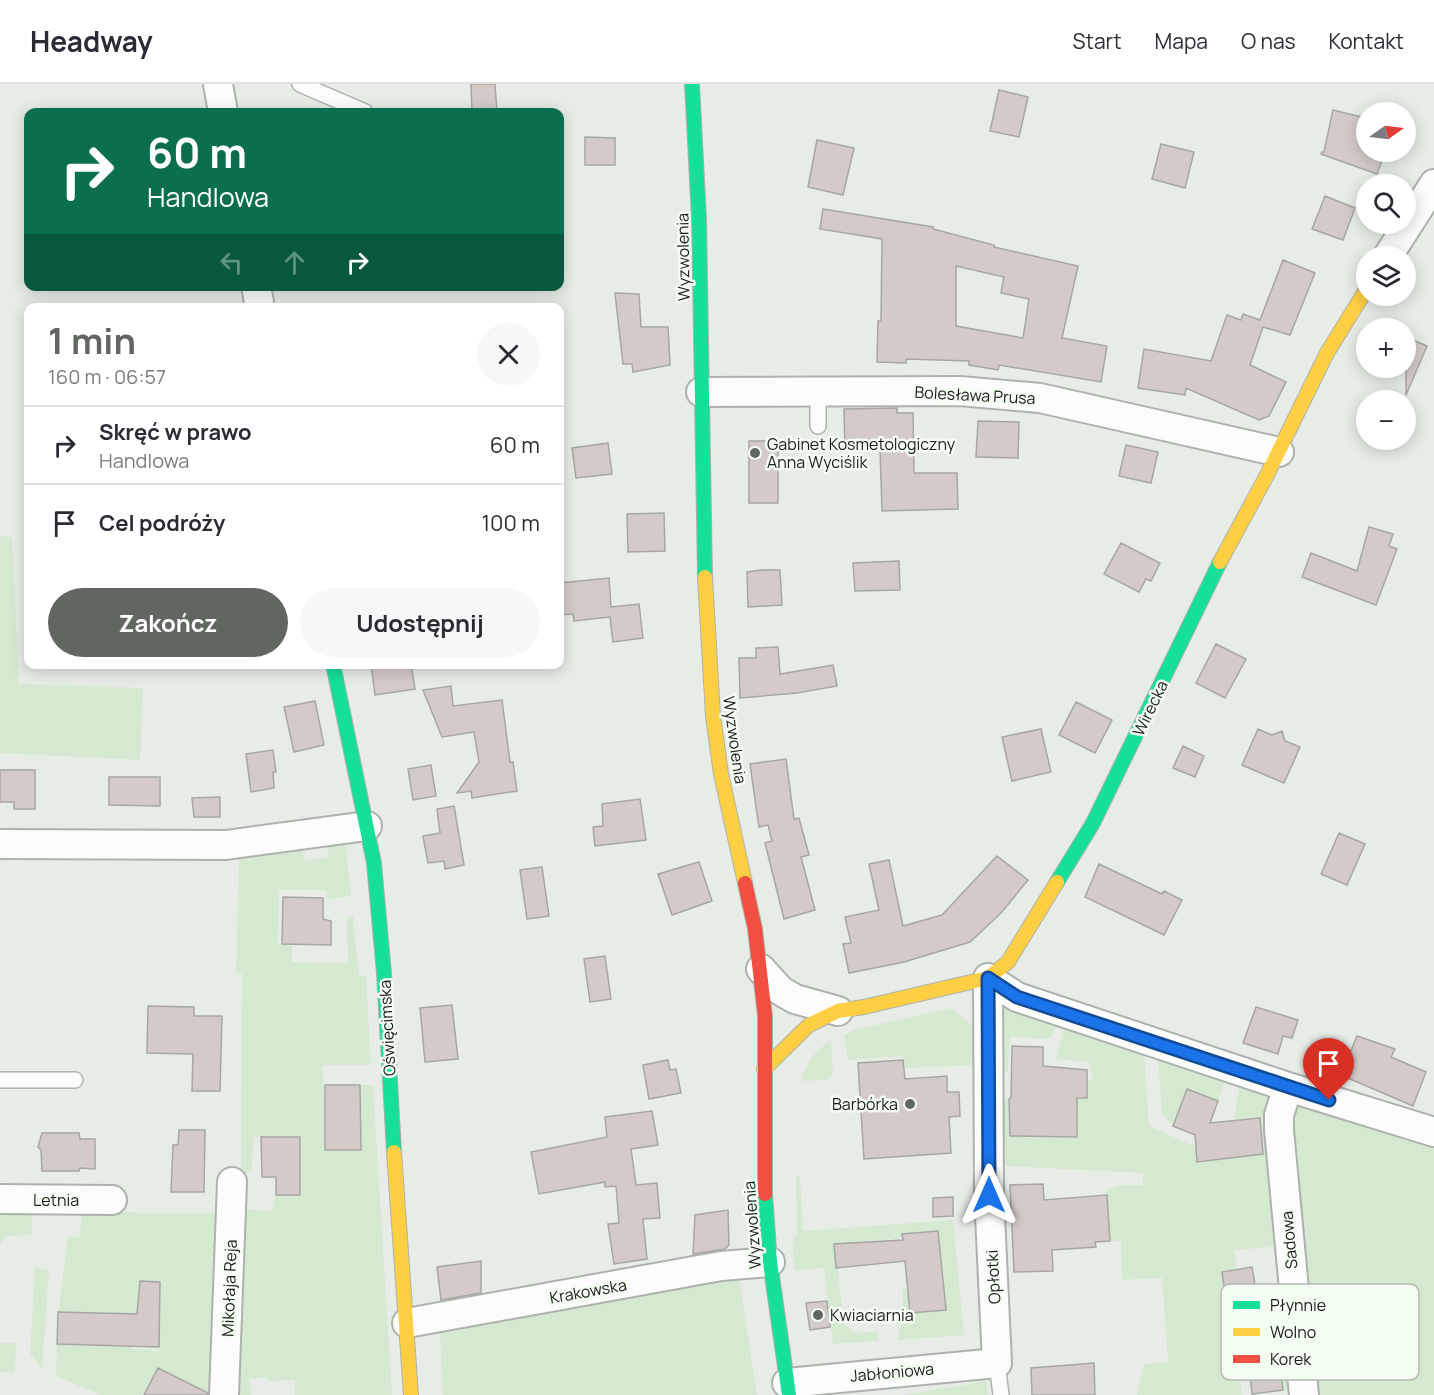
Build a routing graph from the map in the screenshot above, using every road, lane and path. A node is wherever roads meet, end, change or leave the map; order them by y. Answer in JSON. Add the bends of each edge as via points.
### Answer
{"nodes":[{"id":1,"x":218,"y":84,"type":"edge"},
{"id":2,"x":300,"y":84,"type":"edge"},
{"id":3,"x":692,"y":84,"type":"edge"},
{"id":4,"x":222,"y":108,"type":"edge"},
{"id":5,"x":356,"y":108,"type":"edge"},
{"id":6,"x":1434,"y":184,"type":"edge"},
{"id":7,"x":1394,"y":246,"type":"edge"},
{"id":8,"x":1356,"y":306,"type":"edge"},
{"id":9,"x":818,"y":391,"type":"junction"},
{"id":10,"x":701,"y":392,"type":"junction"},
{"id":11,"x":818,"y":426,"type":"dead end"},
{"id":12,"x":1279,"y":452,"type":"junction"},
{"id":13,"x":334,"y":669,"type":"edge"},
{"id":14,"x":367,"y":826,"type":"junction"},
{"id":15,"x":0,"y":844,"type":"edge"},
{"id":16,"x":761,"y":969,"type":"junction"},
{"id":17,"x":988,"y":978,"type":"junction"},
{"id":18,"x":838,"y":1011,"type":"junction"},
{"id":19,"x":764,"y":1070,"type":"junction"},
{"id":20,"x":0,"y":1080,"type":"edge"},
{"id":21,"x":75,"y":1080,"type":"dead end"},
{"id":22,"x":1288,"y":1087,"type":"junction"},
{"id":23,"x":1434,"y":1132,"type":"edge"},
{"id":24,"x":232,"y":1182,"type":"dead end"},
{"id":25,"x":0,"y":1199,"type":"edge"},
{"id":26,"x":112,"y":1200,"type":"dead end"},
{"id":27,"x":770,"y":1262,"type":"junction"},
{"id":28,"x":1294,"y":1284,"type":"edge"},
{"id":29,"x":407,"y":1323,"type":"junction"},
{"id":30,"x":997,"y":1363,"type":"junction"},
{"id":31,"x":1303,"y":1380,"type":"edge"},
{"id":32,"x":788,"y":1389,"type":"edge"},
{"id":33,"x":224,"y":1395,"type":"edge"},
{"id":34,"x":411,"y":1395,"type":"edge"},
{"id":35,"x":1001,"y":1395,"type":"edge"},
{"id":36,"x":1304,"y":1395,"type":"edge"}],
"edges":[{"from":1,"to":4,"type":"street"},
{"from":2,"to":5,"type":"lane"},
{"from":3,"to":10,"type":"street","name":"Wyzwolenia","via":[[699,218]]},
{"from":6,"to":7,"type":"street"},
{"from":8,"to":12,"type":"street","name":"Wirecka","via":[[1327,353]]},
{"from":9,"to":10,"type":"street","name":"Bolesława Prusa"},
{"from":9,"to":11,"type":"lane"},
{"from":9,"to":12,"type":"street","name":"Bolesława Prusa","via":[[960,391],[1040,398]]},
{"from":10,"to":16,"type":"street","name":"Wyzwolenia","via":[[704,565],[713,716]]},
{"from":12,"to":17,"type":"street","name":"Wirecka","via":[[1216,570],[1093,823],[1008,962]]},
{"from":13,"to":14,"type":"street","name":"Oświęcimska"},
{"from":14,"to":15,"type":"street","via":[[226,845]]},
{"from":14,"to":29,"type":"street","name":"Oświęcimska","via":[[384,973]]},
{"from":16,"to":18,"type":"street","name":"Wirecka","via":[[781,991],[795,999]]},
{"from":16,"to":19,"type":"street","name":"Wyzwolenia"},
{"from":17,"to":18,"type":"street","name":"Wirecka"},
{"from":17,"to":22,"type":"street","via":[[1017,997]]},
{"from":17,"to":30,"type":"street","name":"Opłotki","via":[[989,1195]]},
{"from":18,"to":19,"type":"street","name":"Wirecka","via":[[803,1030]]},
{"from":19,"to":27,"type":"street","name":"Wyzwolenia","via":[[765,1212]]},
{"from":20,"to":21,"type":"lane"},
{"from":22,"to":23,"type":"street"},
{"from":22,"to":28,"type":"street","name":"Sadowa","via":[[1279,1115],[1279,1130]]},
{"from":24,"to":33,"type":"street","name":"Mikołaja Reja"},
{"from":25,"to":26,"type":"street","name":"Letnia"},
{"from":27,"to":29,"type":"street","name":"Krakowska","via":[[721,1266]]},
{"from":27,"to":32,"type":"street","name":"Wyzwolenia"},
{"from":29,"to":34,"type":"street","name":"Oświęcimska"},
{"from":30,"to":32,"type":"street","name":"Jabłoniowa"},
{"from":30,"to":35,"type":"lane","name":"Opłotki"},
{"from":31,"to":36,"type":"street","name":"Sadowa"}]}
